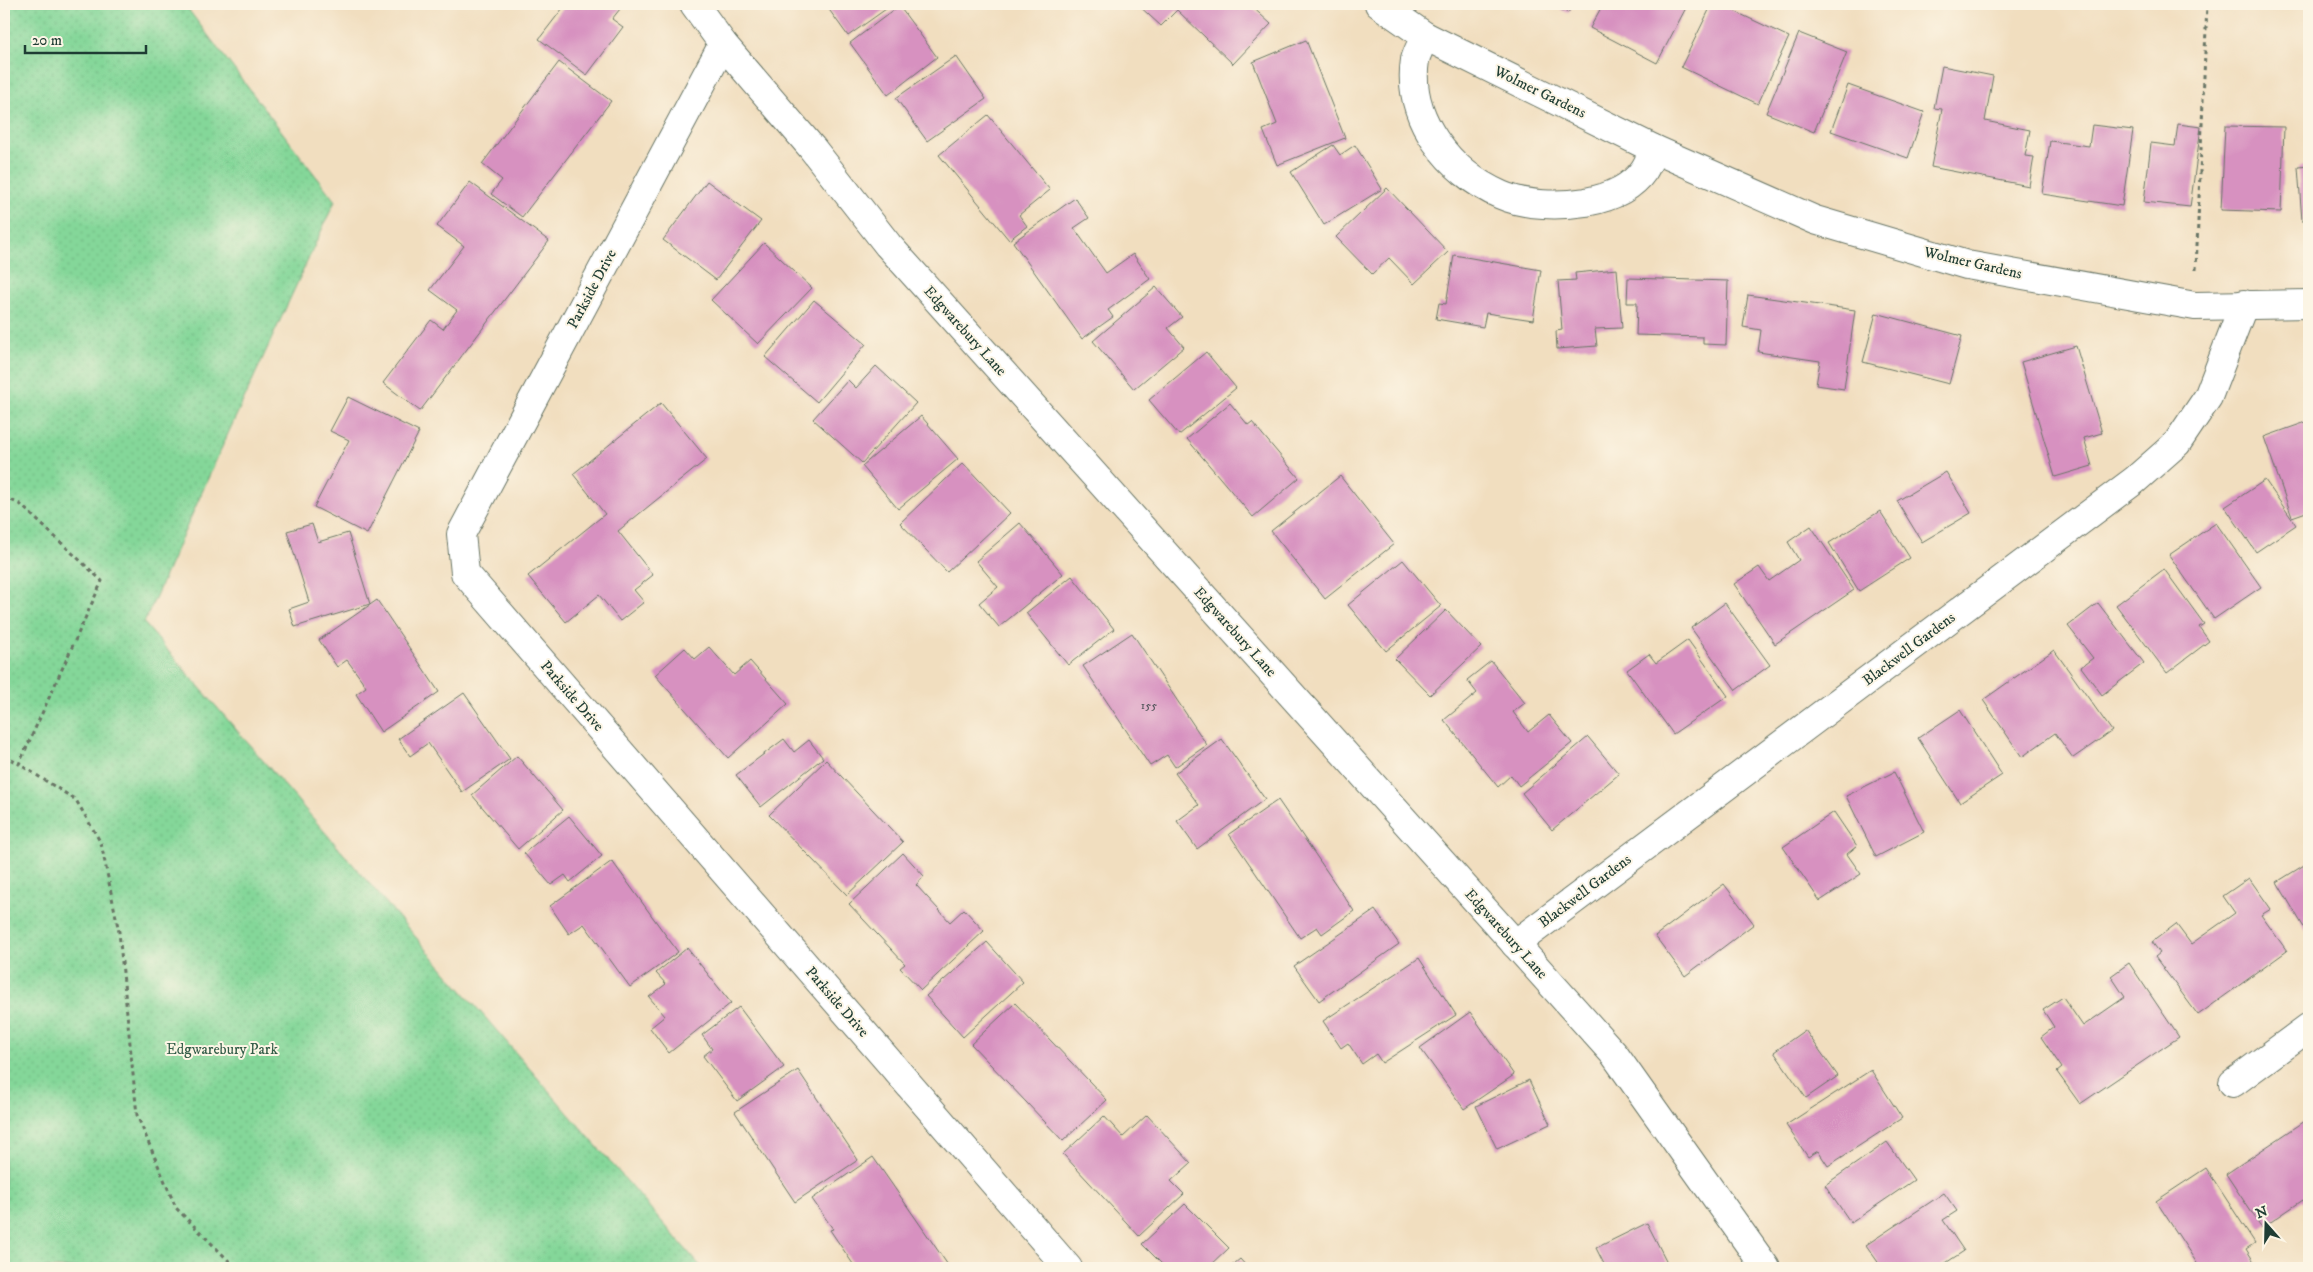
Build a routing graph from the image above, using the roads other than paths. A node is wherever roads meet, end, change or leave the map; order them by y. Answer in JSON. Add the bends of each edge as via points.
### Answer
{"nodes":[{"id":1,"x":694,"y":4,"type":"edge"},
{"id":2,"x":1379,"y":4,"type":"edge"},
{"id":3,"x":1425,"y":36,"type":"junction"},
{"id":4,"x":723,"y":44,"type":"junction"},
{"id":5,"x":1654,"y":149,"type":"junction"},
{"id":6,"x":2244,"y":304,"type":"junction"},
{"id":7,"x":2309,"y":304,"type":"edge"},
{"id":8,"x":1515,"y":944,"type":"junction"},
{"id":9,"x":2309,"y":1027,"type":"edge"},
{"id":10,"x":2233,"y":1084,"type":"dead end"},
{"id":11,"x":1068,"y":1268,"type":"edge"},
{"id":12,"x":1766,"y":1268,"type":"edge"}],
"edges":[{"from":1,"to":4,"type":"street","name":"Edgwarebury Lane"},
{"from":2,"to":3,"type":"street","name":"Wolmer Gardens"},
{"from":3,"to":5,"type":"street","name":"Wolmer Gardens"},
{"from":3,"to":5,"type":"street","via":[[1416,59],[1414,83],[1425,126],[1451,160],[1501,195],[1523,201],[1569,205],[1602,199],[1624,189],[1644,170]]},
{"from":4,"to":8,"type":"street","name":"Edgwarebury Lane","via":[[812,148],[888,245]]},
{"from":4,"to":11,"type":"street","name":"Parkside Drive","via":[[461,534],[465,573]]},
{"from":5,"to":6,"type":"street","name":"Wolmer Gardens","via":[[1815,220],[1967,265],[2195,306]]},
{"from":6,"to":7,"type":"street","name":"Wolmer Gardens"},
{"from":6,"to":8,"type":"street","name":"Blackwell Gardens","via":[[2208,397],[2178,443],[2135,480]]},
{"from":8,"to":12,"type":"street","name":"Edgwarebury Lane","via":[[1614,1054]]},
{"from":9,"to":10,"type":"street"}]}
